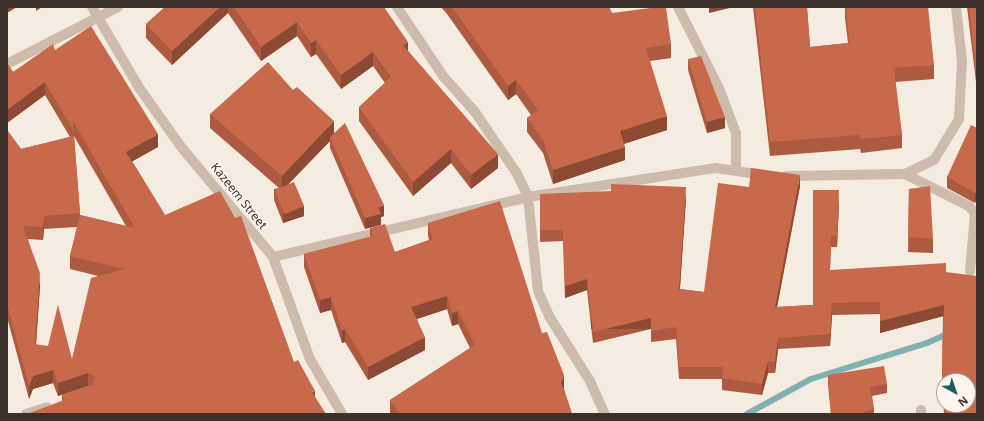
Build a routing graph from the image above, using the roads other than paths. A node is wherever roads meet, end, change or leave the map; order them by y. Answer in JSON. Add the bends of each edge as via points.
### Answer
{"nodes":[{"id":1,"x":118,"y":7,"type":"edge"},
{"id":2,"x":397,"y":7,"type":"edge"},
{"id":3,"x":678,"y":7,"type":"edge"},
{"id":4,"x":956,"y":7,"type":"edge"},
{"id":5,"x":94,"y":12,"type":"edge"},
{"id":6,"x":7,"y":64,"type":"edge"},
{"id":7,"x":736,"y":170,"type":"junction"},
{"id":8,"x":905,"y":174,"type":"junction"},
{"id":9,"x":528,"y":197,"type":"junction"},
{"id":10,"x":273,"y":256,"type":"junction"},
{"id":11,"x":970,"y":271,"type":"dead end"},
{"id":12,"x":62,"y":402,"type":"edge"},
{"id":13,"x":26,"y":414,"type":"edge"},
{"id":14,"x":342,"y":414,"type":"edge"},
{"id":15,"x":605,"y":414,"type":"edge"}],
"edges":[{"from":1,"to":5,"type":"street"},
{"from":2,"to":9,"type":"street","via":[[443,76],[475,112],[516,172]]},
{"from":3,"to":7,"type":"street","via":[[719,88],[736,133]]},
{"from":4,"to":8,"type":"street","via":[[962,61],[959,119],[934,160]]},
{"from":5,"to":6,"type":"street"},
{"from":5,"to":10,"type":"street","name":"Kazeem Street","via":[[140,89],[182,148]]},
{"from":7,"to":8,"type":"street","via":[[769,176]]},
{"from":7,"to":9,"type":"street","via":[[715,168]]},
{"from":8,"to":11,"type":"street","via":[[969,206],[975,214]]},
{"from":9,"to":10,"type":"street"},
{"from":9,"to":15,"type":"street","via":[[538,291],[553,323],[590,381]]},
{"from":10,"to":14,"type":"street","name":"Kazeem Street","via":[[310,359]]},
{"from":12,"to":13,"type":"street"}]}
